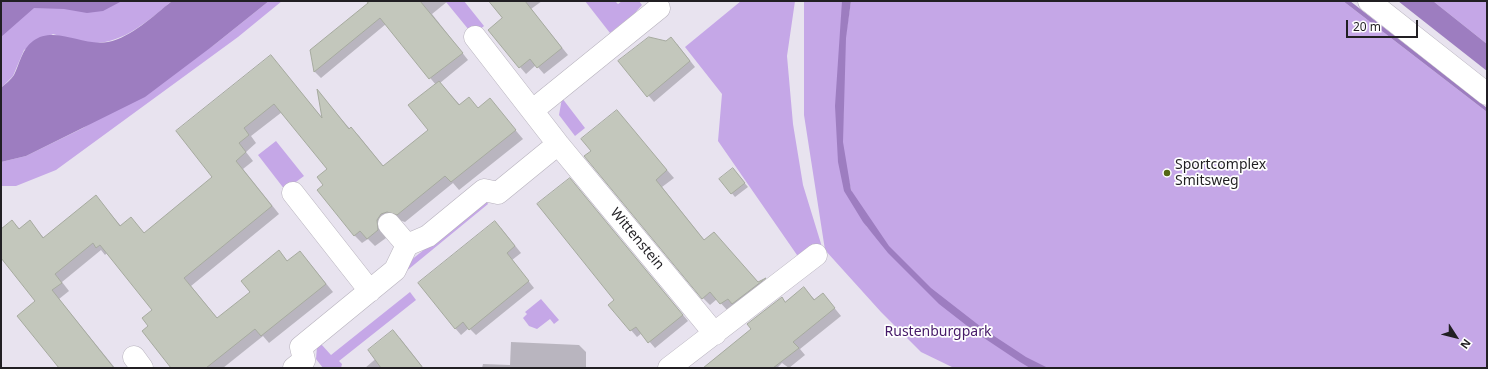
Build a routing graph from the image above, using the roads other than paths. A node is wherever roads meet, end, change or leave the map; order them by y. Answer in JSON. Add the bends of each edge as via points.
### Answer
{"nodes":[{"id":1,"x":1369,"y":1,"type":"edge"},
{"id":2,"x":659,"y":8,"type":"dead end"},
{"id":3,"x":475,"y":37,"type":"dead end"},
{"id":4,"x":1487,"y":94,"type":"edge"},
{"id":5,"x":533,"y":110,"type":"junction"},
{"id":6,"x":558,"y":144,"type":"junction"},
{"id":7,"x":293,"y":193,"type":"dead end"},
{"id":8,"x":389,"y":224,"type":"dead end"},
{"id":9,"x":407,"y":245,"type":"junction"},
{"id":10,"x":816,"y":255,"type":"dead end"},
{"id":11,"x":370,"y":291,"type":"junction"},
{"id":12,"x":715,"y":334,"type":"junction"},
{"id":13,"x":303,"y":365,"type":"edge"},
{"id":14,"x":669,"y":368,"type":"edge"}],
"edges":[{"from":1,"to":4,"type":"street"},
{"from":2,"to":5,"type":"street"},
{"from":3,"to":5,"type":"street","name":"Wittenstein"},
{"from":5,"to":6,"type":"street","name":"Wittenstein"},
{"from":6,"to":9,"type":"street","via":[[498,193],[484,190],[428,236]]},
{"from":6,"to":12,"type":"street","name":"Wittenstein"},
{"from":7,"to":11,"type":"street"},
{"from":8,"to":9,"type":"street"},
{"from":9,"to":11,"type":"street","via":[[395,270]]},
{"from":10,"to":12,"type":"street"},
{"from":11,"to":13,"type":"street","via":[[302,347]]},
{"from":12,"to":14,"type":"street"}]}
